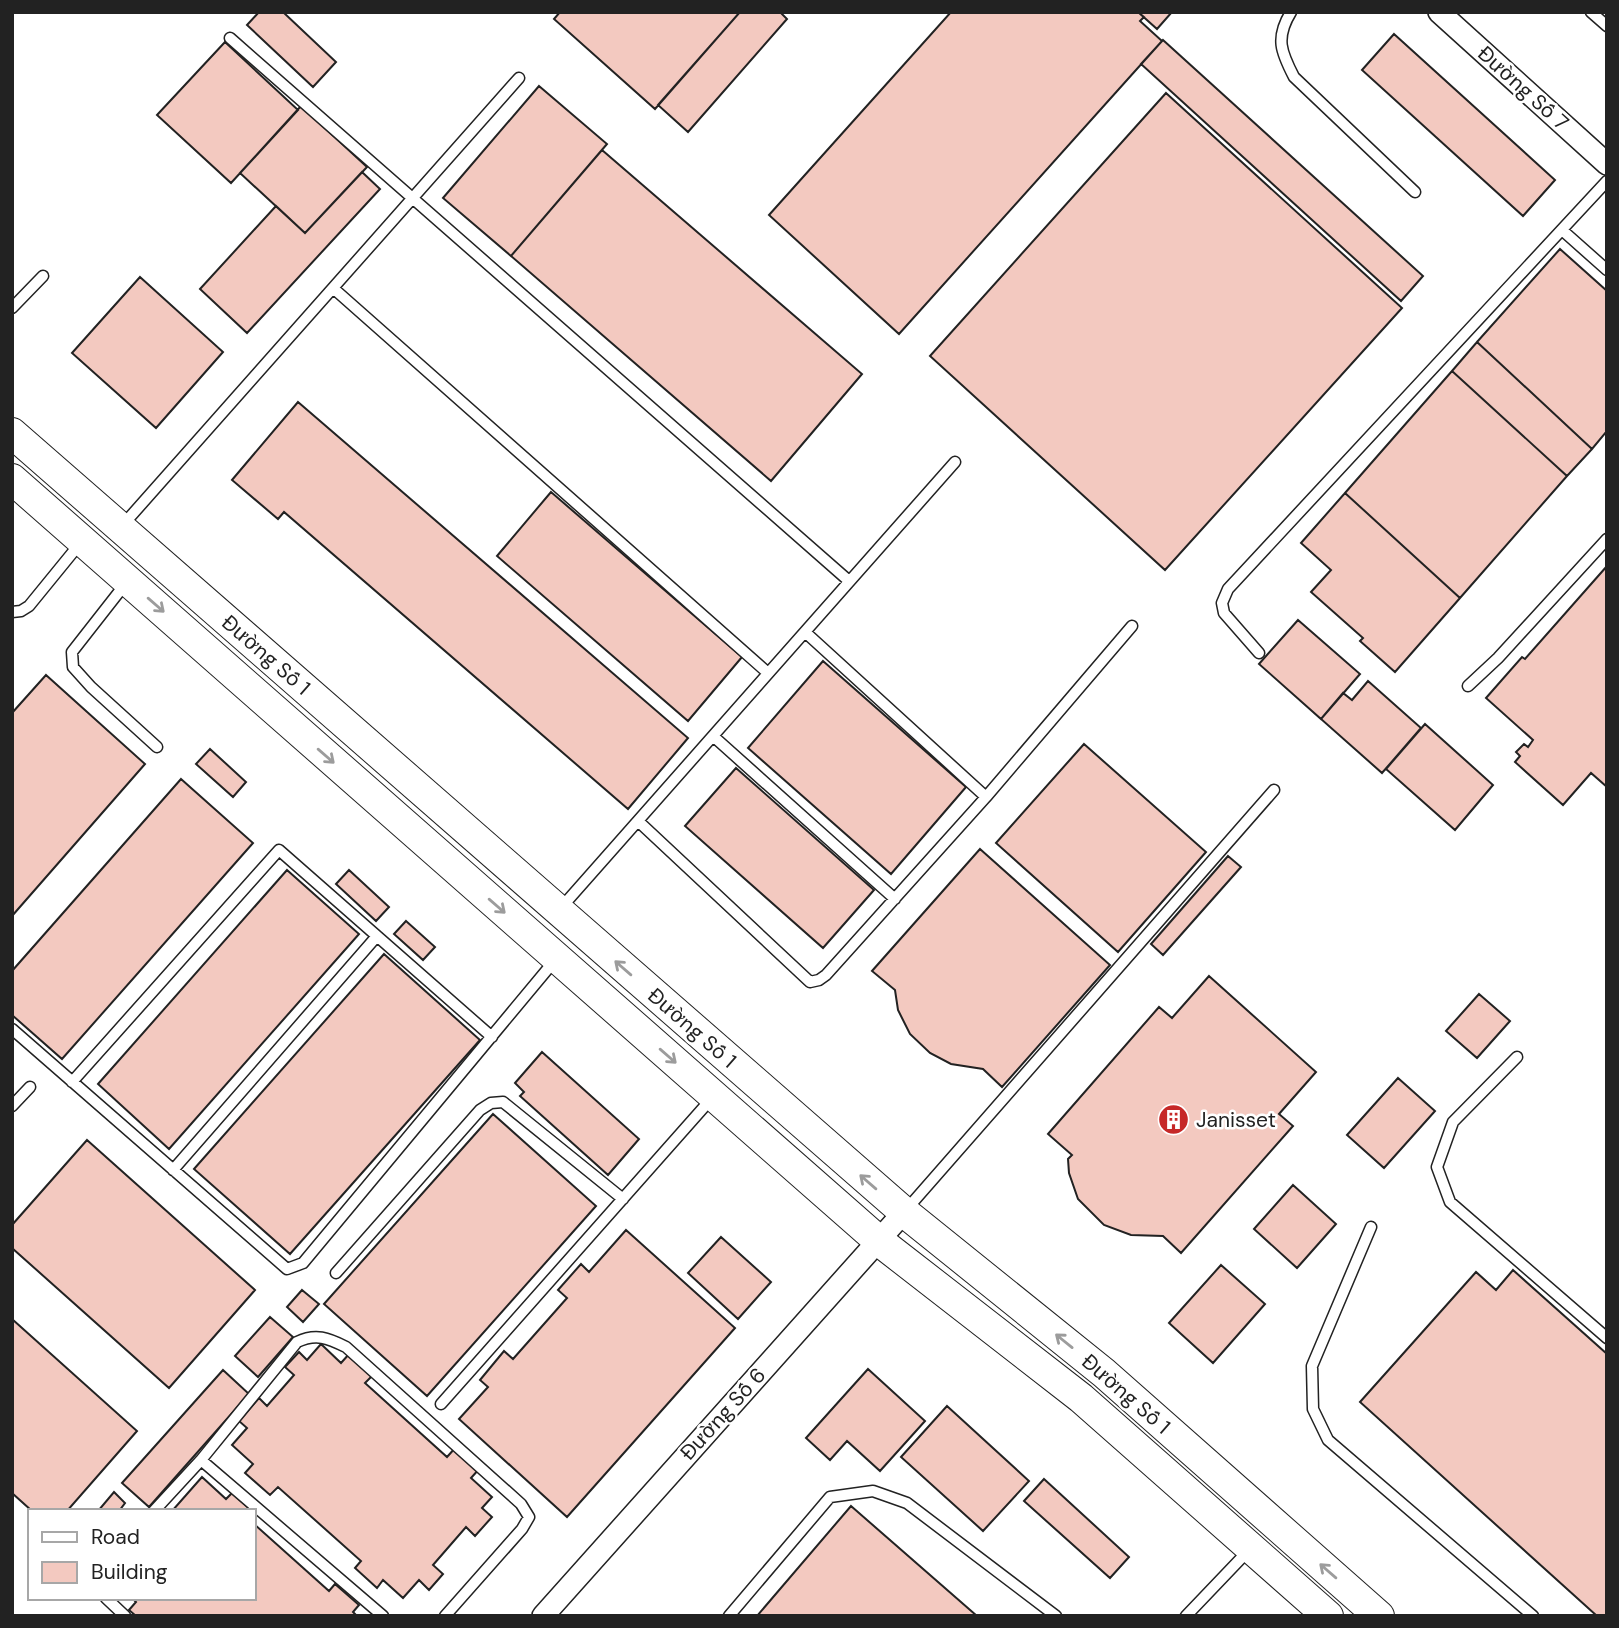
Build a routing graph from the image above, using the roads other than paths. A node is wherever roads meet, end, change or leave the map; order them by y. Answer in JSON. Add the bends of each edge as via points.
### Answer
{"nodes":[{"id":1,"x":1439,"y":12,"type":"edge"},
{"id":2,"x":1591,"y":12,"type":"edge"},
{"id":3,"x":1289,"y":13,"type":"edge"},
{"id":4,"x":1607,"y":26,"type":"edge"},
{"id":5,"x":230,"y":38,"type":"dead end"},
{"id":6,"x":519,"y":78,"type":"dead end"},
{"id":7,"x":1607,"y":164,"type":"edge"},
{"id":8,"x":1607,"y":181,"type":"edge"},
{"id":9,"x":1415,"y":192,"type":"dead end"},
{"id":10,"x":412,"y":199,"type":"junction"},
{"id":11,"x":1562,"y":230,"type":"junction"},
{"id":12,"x":1607,"y":270,"type":"edge"},
{"id":13,"x":43,"y":276,"type":"dead end"},
{"id":14,"x":333,"y":288,"type":"junction"},
{"id":15,"x":12,"y":308,"type":"edge"},
{"id":16,"x":12,"y":433,"type":"edge"},
{"id":17,"x":955,"y":462,"type":"dead end"},
{"id":18,"x":12,"y":480,"type":"edge"},
{"id":19,"x":121,"y":528,"type":"junction"},
{"id":20,"x":1607,"y":539,"type":"edge"},
{"id":21,"x":82,"y":541,"type":"junction"},
{"id":22,"x":128,"y":581,"type":"junction"},
{"id":23,"x":849,"y":582,"type":"junction"},
{"id":24,"x":12,"y":612,"type":"edge"},
{"id":25,"x":1132,"y":626,"type":"dead end"},
{"id":26,"x":805,"y":632,"type":"junction"},
{"id":27,"x":1259,"y":653,"type":"dead end"},
{"id":28,"x":768,"y":673,"type":"junction"},
{"id":29,"x":1468,"y":686,"type":"dead end"},
{"id":30,"x":713,"y":736,"type":"junction"},
{"id":31,"x":157,"y":747,"type":"dead end"},
{"id":32,"x":1274,"y":790,"type":"dead end"},
{"id":33,"x":986,"y":797,"type":"junction"},
{"id":34,"x":638,"y":821,"type":"junction"},
{"id":35,"x":895,"y":899,"type":"junction"},
{"id":36,"x":558,"y":911,"type":"junction"},
{"id":37,"x":377,"y":936,"type":"junction"},
{"id":38,"x":557,"y":958,"type":"junction"},
{"id":39,"x":12,"y":1030,"type":"edge"},
{"id":40,"x":492,"y":1037,"type":"junction"},
{"id":41,"x":1517,"y":1057,"type":"dead end"},
{"id":42,"x":72,"y":1082,"type":"junction"},
{"id":43,"x":30,"y":1087,"type":"dead end"},
{"id":44,"x":714,"y":1096,"type":"junction"},
{"id":45,"x":12,"y":1106,"type":"edge"},
{"id":46,"x":173,"y":1170,"type":"junction"},
{"id":47,"x":623,"y":1199,"type":"junction"},
{"id":48,"x":904,"y":1212,"type":"junction"},
{"id":49,"x":1371,"y":1227,"type":"dead end"},
{"id":50,"x":879,"y":1241,"type":"junction"},
{"id":51,"x":336,"y":1273,"type":"dead end"},
{"id":52,"x":1607,"y":1338,"type":"edge"},
{"id":53,"x":441,"y":1404,"type":"dead end"},
{"id":54,"x":201,"y":1460,"type":"junction"},
{"id":55,"x":156,"y":1509,"type":"edge"},
{"id":56,"x":1251,"y":1548,"type":"junction"},
{"id":57,"x":108,"y":1600,"type":"edge"},
{"id":58,"x":125,"y":1616,"type":"edge"},
{"id":59,"x":383,"y":1616,"type":"edge"},
{"id":60,"x":445,"y":1616,"type":"edge"},
{"id":61,"x":543,"y":1616,"type":"edge"},
{"id":62,"x":729,"y":1616,"type":"edge"},
{"id":63,"x":1056,"y":1616,"type":"edge"},
{"id":64,"x":1186,"y":1616,"type":"edge"},
{"id":65,"x":1328,"y":1616,"type":"edge"},
{"id":66,"x":1379,"y":1616,"type":"edge"},
{"id":67,"x":1533,"y":1616,"type":"edge"}],
"edges":[{"from":1,"to":7,"type":"street","name":"Đường Số 7"},
{"from":2,"to":4,"type":"lane"},
{"from":3,"to":9,"type":"lane","via":[[1280,37],[1283,57],[1294,77]]},
{"from":5,"to":10,"type":"lane"},
{"from":6,"to":10,"type":"lane"},
{"from":8,"to":11,"type":"lane"},
{"from":10,"to":14,"type":"lane"},
{"from":10,"to":23,"type":"lane"},
{"from":11,"to":12,"type":"lane"},
{"from":11,"to":27,"type":"lane","via":[[1228,589],[1222,603],[1224,613]]},
{"from":13,"to":15,"type":"lane"},
{"from":14,"to":19,"type":"lane"},
{"from":14,"to":28,"type":"lane"},
{"from":16,"to":19,"type":"street","name":"Đường Số 1"},
{"from":17,"to":23,"type":"lane"},
{"from":18,"to":21,"type":"street","name":"Đường Số 1"},
{"from":19,"to":36,"type":"street","name":"Đường Số 1"},
{"from":20,"to":29,"type":"lane"},
{"from":21,"to":22,"type":"street","name":"Đường Số 1"},
{"from":21,"to":24,"type":"lane","via":[[29,606]]},
{"from":22,"to":31,"type":"lane","via":[[72,652],[73,667]]},
{"from":22,"to":38,"type":"street","name":"Đường Số 1","one_way":true},
{"from":23,"to":26,"type":"lane"},
{"from":25,"to":33,"type":"lane"},
{"from":26,"to":28,"type":"lane"},
{"from":26,"to":33,"type":"lane"},
{"from":28,"to":30,"type":"lane"},
{"from":30,"to":34,"type":"lane"},
{"from":30,"to":35,"type":"lane"},
{"from":32,"to":48,"type":"lane"},
{"from":33,"to":35,"type":"lane"},
{"from":34,"to":35,"type":"lane","via":[[810,982],[826,975]]},
{"from":34,"to":36,"type":"lane"},
{"from":48,"to":36,"type":"street","name":"Đường Số 1","one_way":true},
{"from":37,"to":40,"type":"lane"},
{"from":37,"to":42,"type":"lane","via":[[279,850]]},
{"from":37,"to":46,"type":"lane"},
{"from":38,"to":40,"type":"lane"},
{"from":38,"to":44,"type":"street","name":"Đường Số 1","one_way":true},
{"from":39,"to":42,"type":"lane"},
{"from":40,"to":46,"type":"lane","via":[[296,1267],[287,1269]]},
{"from":41,"to":52,"type":"lane","via":[[1453,1122],[1437,1167],[1450,1202]]},
{"from":42,"to":46,"type":"lane"},
{"from":43,"to":45,"type":"lane"},
{"from":44,"to":47,"type":"lane"},
{"from":44,"to":50,"type":"street","name":"Đường Số 1"},
{"from":47,"to":51,"type":"lane","via":[[503,1102],[491,1103]]},
{"from":47,"to":53,"type":"lane"},
{"from":48,"to":50,"type":"street","name":"Đường Số 6"},
{"from":66,"to":48,"type":"street","name":"Đường Số 1","one_way":true,"via":[[1104,1373]]},
{"from":49,"to":67,"type":"lane","via":[[1312,1366],[1313,1409],[1328,1440]]},
{"from":50,"to":56,"type":"street","name":"Đường Số 1","via":[[1082,1398]]},
{"from":50,"to":61,"type":"street","name":"Đường Số 6"},
{"from":54,"to":55,"type":"lane"},
{"from":54,"to":59,"type":"lane"},
{"from":54,"to":60,"type":"lane","via":[[297,1342],[327,1337],[346,1347],[521,1504],[529,1517]]},
{"from":56,"to":64,"type":"lane"},
{"from":56,"to":65,"type":"street","name":"Đường Số 1"},
{"from":57,"to":58,"type":"lane"},
{"from":62,"to":63,"type":"lane","via":[[830,1497],[873,1491],[908,1503]]}]}
